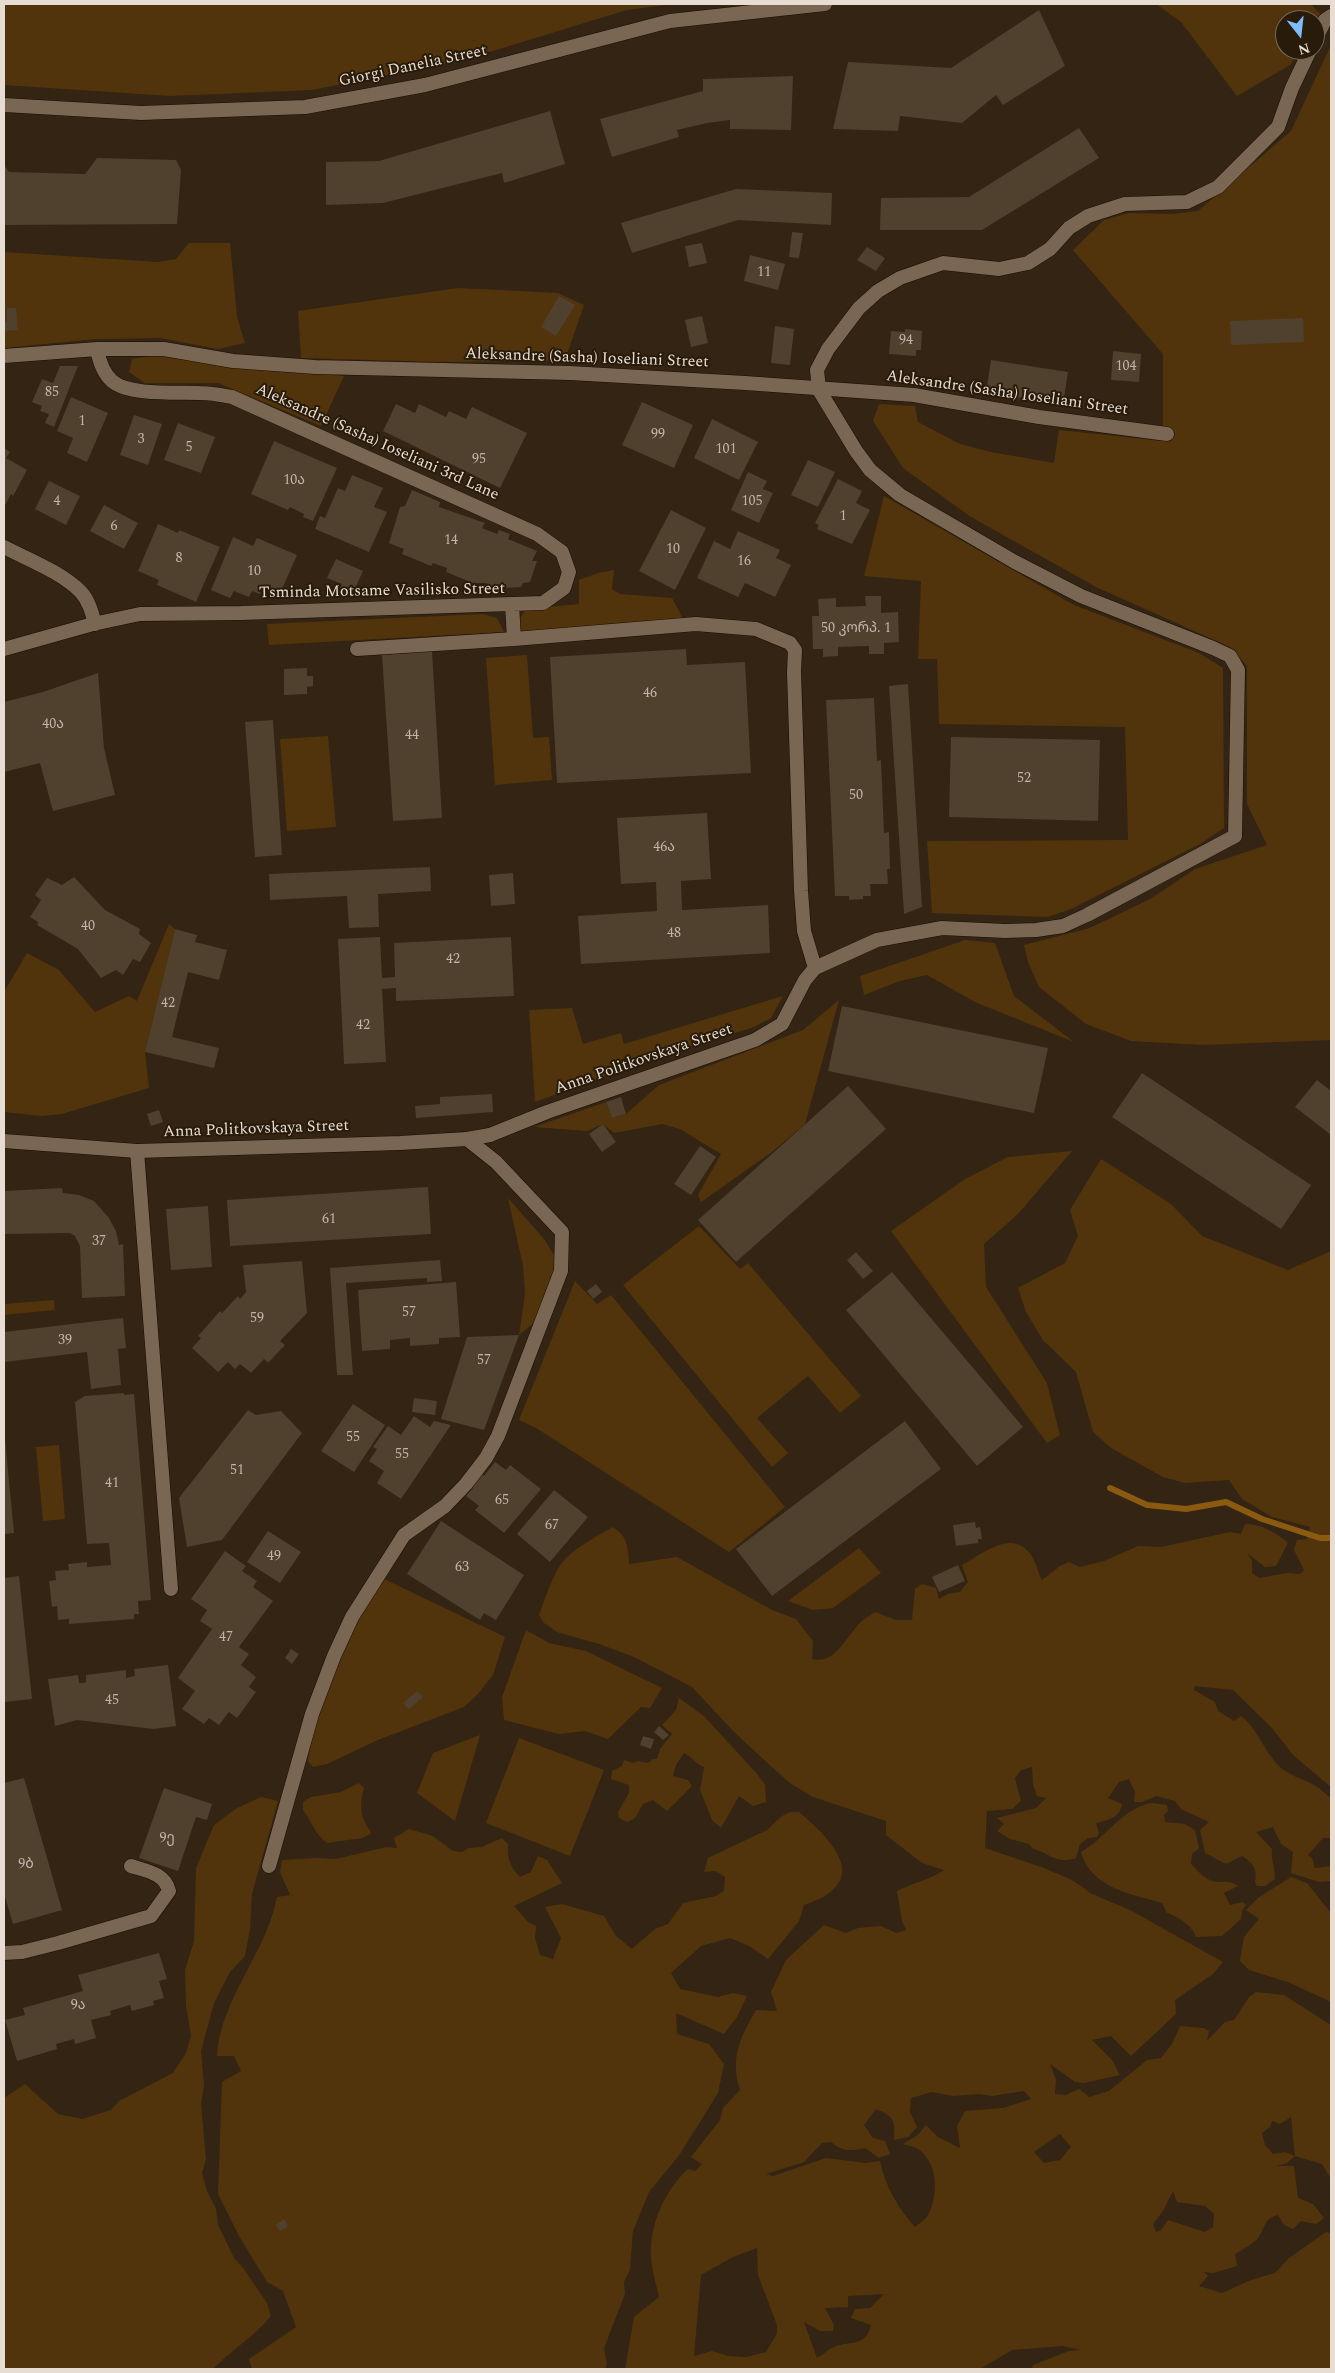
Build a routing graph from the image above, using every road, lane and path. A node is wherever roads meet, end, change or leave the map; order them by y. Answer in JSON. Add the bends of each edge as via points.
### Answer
{"nodes":[{"id":1,"x":824,"y":4,"type":"edge"},
{"id":2,"x":1305,"y":60,"type":"edge"},
{"id":3,"x":4,"y":105,"type":"edge"},
{"id":4,"x":97,"y":349,"type":"junction"},
{"id":5,"x":4,"y":356,"type":"edge"},
{"id":6,"x":819,"y":390,"type":"junction"},
{"id":7,"x":1167,"y":434,"type":"dead end"},
{"id":8,"x":4,"y":547,"type":"edge"},
{"id":9,"x":512,"y":604,"type":"junction"},
{"id":10,"x":95,"y":624,"type":"junction"},
{"id":11,"x":514,"y":639,"type":"junction"},
{"id":12,"x":4,"y":649,"type":"edge"},
{"id":13,"x":357,"y":649,"type":"dead end"},
{"id":14,"x":815,"y":968,"type":"junction"},
{"id":15,"x":467,"y":1139,"type":"junction"},
{"id":16,"x":4,"y":1141,"type":"edge"},
{"id":17,"x":137,"y":1151,"type":"junction"},
{"id":18,"x":171,"y":1589,"type":"dead end"},
{"id":19,"x":131,"y":1866,"type":"dead end"},
{"id":20,"x":269,"y":1866,"type":"dead end"},
{"id":21,"x":4,"y":1953,"type":"edge"}],
"edges":[{"from":1,"to":3,"type":"street","name":"Giorgi Danelia Street","via":[[670,21],[425,85],[305,107],[141,113]]},
{"from":2,"to":6,"type":"street","via":[[1278,127],[1218,187],[1187,202],[1125,204],[1088,216],[1069,228],[1050,249],[1028,263],[1000,269],[943,264],[900,278],[859,308],[828,349],[817,370]]},
{"from":4,"to":5,"type":"street","name":"Aleksandre (Sasha) Ioseliani Street"},
{"from":4,"to":6,"type":"street","name":"Aleksandre (Sasha) Ioseliani Street","via":[[164,349],[233,361],[315,367],[570,373]]},
{"from":4,"to":9,"type":"street","name":"Aleksandre (Sasha) Ioseliani 3rd Lane","via":[[99,362],[112,381],[135,390],[232,397],[537,534],[562,552],[569,572],[564,588],[543,603]]},
{"from":6,"to":7,"type":"street","name":"Aleksandre (Sasha) Ioseliani Street","via":[[914,395],[1039,417]]},
{"from":6,"to":14,"type":"street","via":[[870,470],[900,495],[1014,562],[1081,596],[1230,656],[1238,670],[1236,836],[1063,926],[1005,931],[928,930],[877,940]]},
{"from":8,"to":10,"type":"street","via":[[61,577],[81,593],[90,606]]},
{"from":9,"to":10,"type":"street","name":"Tsminda Motsame Vasilisko Street","via":[[140,614]]},
{"from":9,"to":11,"type":"street","name":"Tsminda Motsame Vasilisko Street"},
{"from":10,"to":12,"type":"street","name":"Tsminda Motsame Vasilisko Street"},
{"from":11,"to":13,"type":"street"},
{"from":11,"to":14,"type":"street","via":[[696,624],[756,629],[790,643],[795,650],[804,931]]},
{"from":14,"to":15,"type":"street","name":"Anna Politkovskaya Street","via":[[805,980],[782,1024],[754,1040],[490,1135]]},
{"from":15,"to":17,"type":"street","name":"Anna Politkovskaya Street"},
{"from":15,"to":20,"type":"street","via":[[496,1162],[562,1232],[561,1271],[498,1436],[486,1458],[445,1506],[404,1535],[352,1617],[312,1714]]},
{"from":16,"to":17,"type":"street","name":"Anna Politkovskaya Street"},
{"from":17,"to":18,"type":"street"},
{"from":19,"to":21,"type":"street","via":[[162,1877],[167,1883],[169,1890],[151,1916],[58,1943]]}]}
